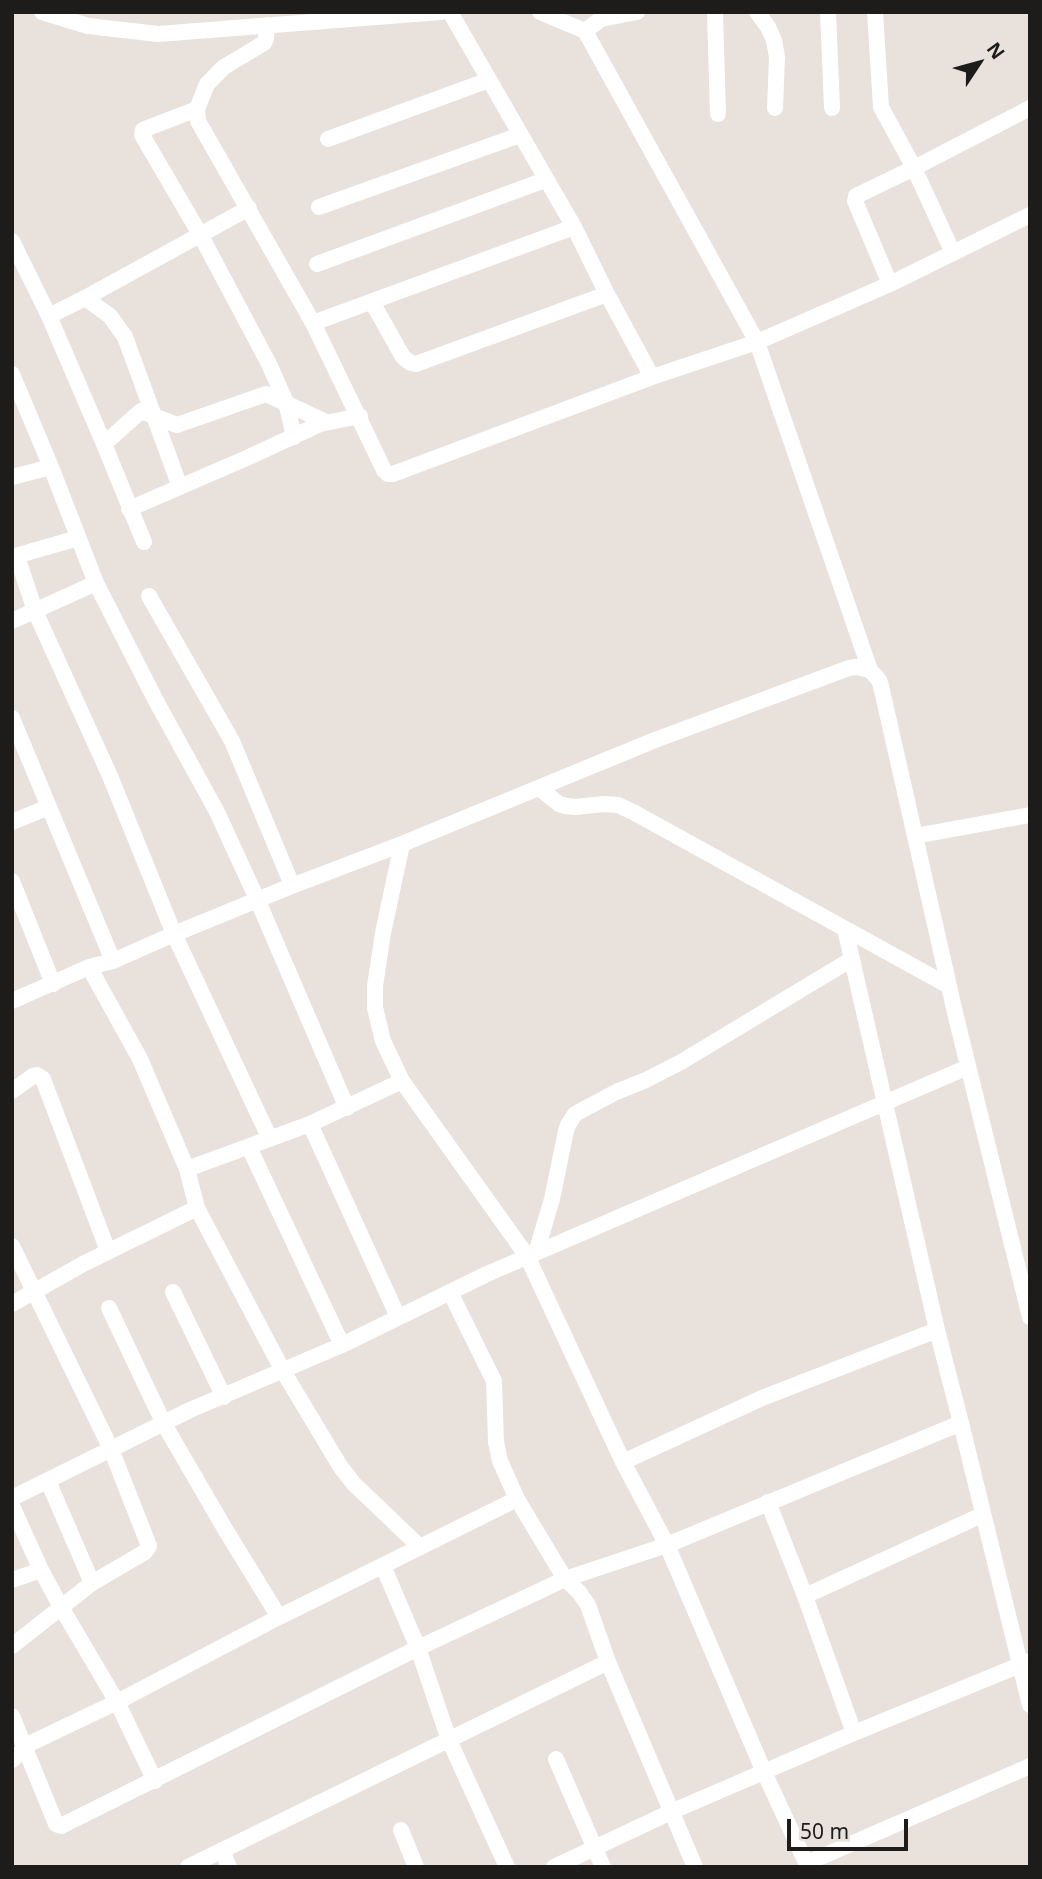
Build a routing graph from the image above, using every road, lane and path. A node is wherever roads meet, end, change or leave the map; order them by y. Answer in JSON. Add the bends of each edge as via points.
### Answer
{"nodes":[{"id":1,"x":42,"y":12,"type":"edge"},
{"id":2,"x":441,"y":12,"type":"edge"},
{"id":3,"x":450,"y":12,"type":"edge"},
{"id":4,"x":540,"y":12,"type":"edge"},
{"id":5,"x":637,"y":12,"type":"edge"},
{"id":6,"x":715,"y":12,"type":"edge"},
{"id":7,"x":757,"y":12,"type":"edge"},
{"id":8,"x":828,"y":12,"type":"edge"},
{"id":9,"x":875,"y":12,"type":"edge"},
{"id":10,"x":267,"y":25,"type":"junction"},
{"id":11,"x":585,"y":31,"type":"junction"},
{"id":12,"x":489,"y":80,"type":"junction"},
{"id":13,"x":775,"y":108,"type":"dead end"},
{"id":14,"x":832,"y":108,"type":"dead end"},
{"id":15,"x":1030,"y":108,"type":"edge"},
{"id":16,"x":197,"y":109,"type":"junction"},
{"id":17,"x":718,"y":114,"type":"dead end"},
{"id":18,"x":520,"y":135,"type":"junction"},
{"id":19,"x":328,"y":139,"type":"dead end"},
{"id":20,"x":914,"y":168,"type":"junction"},
{"id":21,"x":545,"y":180,"type":"junction"},
{"id":22,"x":319,"y":207,"type":"dead end"},
{"id":23,"x":249,"y":208,"type":"junction"},
{"id":24,"x":1030,"y":215,"type":"edge"},
{"id":25,"x":573,"y":227,"type":"junction"},
{"id":26,"x":201,"y":236,"type":"junction"},
{"id":27,"x":12,"y":241,"type":"edge"},
{"id":28,"x":953,"y":253,"type":"junction"},
{"id":29,"x":317,"y":264,"type":"dead end"},
{"id":30,"x":890,"y":284,"type":"junction"},
{"id":31,"x":607,"y":294,"type":"junction"},
{"id":32,"x":85,"y":298,"type":"junction"},
{"id":33,"x":372,"y":302,"type":"junction"},
{"id":34,"x":48,"y":316,"type":"junction"},
{"id":35,"x":313,"y":323,"type":"junction"},
{"id":36,"x":757,"y":342,"type":"junction"},
{"id":37,"x":12,"y":374,"type":"edge"},
{"id":38,"x":652,"y":377,"type":"junction"},
{"id":39,"x":286,"y":402,"type":"junction"},
{"id":40,"x":153,"y":415,"type":"junction"},
{"id":41,"x":360,"y":416,"type":"junction"},
{"id":42,"x":326,"y":422,"type":"junction"},
{"id":43,"x":294,"y":437,"type":"junction"},
{"id":44,"x":104,"y":444,"type":"junction"},
{"id":45,"x":51,"y":467,"type":"junction"},
{"id":46,"x":12,"y":477,"type":"edge"},
{"id":47,"x":180,"y":487,"type":"junction"},
{"id":48,"x":129,"y":509,"type":"junction"},
{"id":49,"x":78,"y":538,"type":"junction"},
{"id":50,"x":144,"y":542,"type":"dead end"},
{"id":51,"x":15,"y":556,"type":"edge"},
{"id":52,"x":96,"y":583,"type":"junction"},
{"id":53,"x":149,"y":596,"type":"dead end"},
{"id":54,"x":36,"y":611,"type":"junction"},
{"id":55,"x":12,"y":621,"type":"edge"},
{"id":56,"x":870,"y":670,"type":"junction"},
{"id":57,"x":12,"y":718,"type":"edge"},
{"id":58,"x":539,"y":788,"type":"junction"},
{"id":59,"x":49,"y":807,"type":"junction"},
{"id":60,"x":1030,"y":814,"type":"edge"},
{"id":61,"x":12,"y":822,"type":"edge"},
{"id":62,"x":915,"y":836,"type":"junction"},
{"id":63,"x":402,"y":844,"type":"junction"},
{"id":64,"x":12,"y":881,"type":"edge"},
{"id":65,"x":292,"y":885,"type":"junction"},
{"id":66,"x":257,"y":900,"type":"junction"},
{"id":67,"x":845,"y":929,"type":"junction"},
{"id":68,"x":174,"y":933,"type":"junction"},
{"id":69,"x":852,"y":959,"type":"junction"},
{"id":70,"x":113,"y":961,"type":"junction"},
{"id":71,"x":89,"y":967,"type":"junction"},
{"id":72,"x":53,"y":984,"type":"junction"},
{"id":73,"x":949,"y":986,"type":"junction"},
{"id":74,"x":12,"y":1001,"type":"edge"},
{"id":75,"x":968,"y":1068,"type":"junction"},
{"id":76,"x":402,"y":1081,"type":"junction"},
{"id":77,"x":12,"y":1091,"type":"edge"},
{"id":78,"x":885,"y":1103,"type":"junction"},
{"id":79,"x":347,"y":1108,"type":"junction"},
{"id":80,"x":310,"y":1124,"type":"junction"},
{"id":81,"x":270,"y":1139,"type":"junction"},
{"id":82,"x":249,"y":1147,"type":"junction"},
{"id":83,"x":187,"y":1169,"type":"junction"},
{"id":84,"x":197,"y":1209,"type":"junction"},
{"id":85,"x":12,"y":1246,"type":"edge"},
{"id":86,"x":108,"y":1251,"type":"junction"},
{"id":87,"x":532,"y":1254,"type":"junction"},
{"id":88,"x":35,"y":1291,"type":"junction"},
{"id":89,"x":173,"y":1292,"type":"dead end"},
{"id":90,"x":450,"y":1292,"type":"junction"},
{"id":91,"x":12,"y":1304,"type":"edge"},
{"id":92,"x":109,"y":1308,"type":"dead end"},
{"id":93,"x":1030,"y":1317,"type":"edge"},
{"id":94,"x":398,"y":1318,"type":"junction"},
{"id":95,"x":937,"y":1330,"type":"junction"},
{"id":96,"x":342,"y":1345,"type":"junction"},
{"id":97,"x":283,"y":1371,"type":"junction"},
{"id":98,"x":224,"y":1397,"type":"junction"},
{"id":99,"x":961,"y":1423,"type":"junction"},
{"id":100,"x":164,"y":1424,"type":"junction"},
{"id":101,"x":111,"y":1449,"type":"junction"},
{"id":102,"x":623,"y":1462,"type":"junction"},
{"id":103,"x":48,"y":1480,"type":"junction"},
{"id":104,"x":12,"y":1498,"type":"edge"},
{"id":105,"x":517,"y":1499,"type":"junction"},
{"id":106,"x":768,"y":1502,"type":"junction"},
{"id":107,"x":12,"y":1506,"type":"edge"},
{"id":108,"x":982,"y":1515,"type":"junction"},
{"id":109,"x":667,"y":1545,"type":"junction"},
{"id":110,"x":419,"y":1546,"type":"junction"},
{"id":111,"x":383,"y":1566,"type":"junction"},
{"id":112,"x":41,"y":1570,"type":"junction"},
{"id":113,"x":565,"y":1579,"type":"junction"},
{"id":114,"x":12,"y":1580,"type":"edge"},
{"id":115,"x":92,"y":1583,"type":"junction"},
{"id":116,"x":805,"y":1596,"type":"junction"},
{"id":117,"x":61,"y":1607,"type":"junction"},
{"id":118,"x":279,"y":1617,"type":"junction"},
{"id":119,"x":12,"y":1646,"type":"edge"},
{"id":120,"x":418,"y":1648,"type":"junction"},
{"id":121,"x":608,"y":1662,"type":"junction"},
{"id":122,"x":1025,"y":1662,"type":"edge"},
{"id":123,"x":117,"y":1702,"type":"junction"},
{"id":124,"x":1030,"y":1705,"type":"edge"},
{"id":125,"x":12,"y":1716,"type":"edge"},
{"id":126,"x":854,"y":1733,"type":"junction"},
{"id":127,"x":449,"y":1740,"type":"junction"},
{"id":128,"x":26,"y":1747,"type":"junction"},
{"id":129,"x":556,"y":1759,"type":"dead end"},
{"id":130,"x":12,"y":1760,"type":"edge"},
{"id":131,"x":1030,"y":1766,"type":"edge"},
{"id":132,"x":764,"y":1772,"type":"junction"},
{"id":133,"x":155,"y":1781,"type":"junction"},
{"id":134,"x":673,"y":1811,"type":"junction"},
{"id":135,"x":401,"y":1830,"type":"dead end"},
{"id":136,"x":595,"y":1848,"type":"junction"},
{"id":137,"x":222,"y":1850,"type":"junction"},
{"id":138,"x":808,"y":1865,"type":"edge"},
{"id":139,"x":188,"y":1867,"type":"edge"},
{"id":140,"x":229,"y":1867,"type":"edge"},
{"id":141,"x":416,"y":1867,"type":"edge"},
{"id":142,"x":507,"y":1867,"type":"edge"},
{"id":143,"x":554,"y":1867,"type":"edge"},
{"id":144,"x":603,"y":1867,"type":"edge"},
{"id":145,"x":695,"y":1867,"type":"edge"}],
"edges":[{"from":1,"to":10,"type":"street","via":[[88,26],[158,34]]},
{"from":2,"to":10,"type":"street"},
{"from":3,"to":12,"type":"street"},
{"from":4,"to":11,"type":"street"},
{"from":5,"to":11,"type":"street","via":[[601,19]]},
{"from":6,"to":17,"type":"street"},
{"from":7,"to":13,"type":"street","via":[[774,40]]},
{"from":8,"to":14,"type":"street"},
{"from":9,"to":20,"type":"street","via":[[881,107]]},
{"from":10,"to":16,"type":"street","via":[[264,43],[218,72],[207,84]]},
{"from":11,"to":36,"type":"street"},
{"from":12,"to":18,"type":"street"},
{"from":12,"to":19,"type":"street"},
{"from":15,"to":20,"type":"street"},
{"from":16,"to":23,"type":"street","via":[[202,128]]},
{"from":16,"to":26,"type":"street","via":[[142,132]]},
{"from":18,"to":21,"type":"street"},
{"from":18,"to":22,"type":"street"},
{"from":20,"to":28,"type":"street"},
{"from":20,"to":30,"type":"street","via":[[855,198]]},
{"from":21,"to":25,"type":"street"},
{"from":21,"to":29,"type":"street"},
{"from":23,"to":26,"type":"street"},
{"from":23,"to":35,"type":"street"},
{"from":24,"to":28,"type":"street"},
{"from":25,"to":31,"type":"street"},
{"from":25,"to":33,"type":"street"},
{"from":26,"to":32,"type":"street"},
{"from":26,"to":39,"type":"street"},
{"from":27,"to":34,"type":"street"},
{"from":28,"to":30,"type":"street"},
{"from":30,"to":36,"type":"street"},
{"from":31,"to":33,"type":"street","via":[[416,364],[403,357]]},
{"from":31,"to":38,"type":"street"},
{"from":32,"to":34,"type":"street"},
{"from":32,"to":40,"type":"street","via":[[120,329]]},
{"from":33,"to":35,"type":"street"},
{"from":34,"to":44,"type":"street"},
{"from":35,"to":41,"type":"street"},
{"from":36,"to":38,"type":"street"},
{"from":36,"to":56,"type":"street"},
{"from":37,"to":45,"type":"street"},
{"from":38,"to":41,"type":"street","via":[[393,474],[384,470]]},
{"from":39,"to":40,"type":"street","via":[[263,394],[177,425]]},
{"from":39,"to":42,"type":"street"},
{"from":39,"to":43,"type":"street"},
{"from":40,"to":44,"type":"street","via":[[139,412]]},
{"from":40,"to":47,"type":"street"},
{"from":41,"to":42,"type":"street"},
{"from":42,"to":43,"type":"street"},
{"from":43,"to":47,"type":"street"},
{"from":44,"to":48,"type":"street"},
{"from":45,"to":46,"type":"street"},
{"from":45,"to":49,"type":"street"},
{"from":47,"to":48,"type":"street"},
{"from":48,"to":50,"type":"street"},
{"from":49,"to":51,"type":"street"},
{"from":49,"to":52,"type":"street"},
{"from":51,"to":54,"type":"street"},
{"from":52,"to":54,"type":"street"},
{"from":52,"to":66,"type":"street","via":[[217,812]]},
{"from":53,"to":65,"type":"street","via":[[232,741]]},
{"from":54,"to":55,"type":"street"},
{"from":54,"to":68,"type":"street"},
{"from":56,"to":58,"type":"street","via":[[849,668]]},
{"from":56,"to":62,"type":"street","via":[[881,686]]},
{"from":57,"to":59,"type":"street"},
{"from":58,"to":63,"type":"street"},
{"from":58,"to":67,"type":"street","via":[[566,806],[604,804],[633,812]]},
{"from":59,"to":61,"type":"street"},
{"from":59,"to":70,"type":"street"},
{"from":60,"to":62,"type":"street"},
{"from":62,"to":73,"type":"street"},
{"from":63,"to":65,"type":"street"},
{"from":63,"to":76,"type":"street","via":[[378,961],[374,1008]]},
{"from":64,"to":72,"type":"street"},
{"from":65,"to":66,"type":"street"},
{"from":66,"to":68,"type":"street"},
{"from":66,"to":79,"type":"street"},
{"from":67,"to":69,"type":"street"},
{"from":67,"to":73,"type":"street"},
{"from":68,"to":70,"type":"street"},
{"from":68,"to":81,"type":"street"},
{"from":69,"to":78,"type":"street"},
{"from":69,"to":87,"type":"street","via":[[681,1062],[575,1114],[566,1131],[552,1199]]},
{"from":70,"to":71,"type":"street"},
{"from":71,"to":72,"type":"street"},
{"from":71,"to":83,"type":"street","via":[[139,1059]]},
{"from":72,"to":74,"type":"street"},
{"from":73,"to":75,"type":"street"},
{"from":75,"to":78,"type":"street"},
{"from":75,"to":93,"type":"street"},
{"from":76,"to":79,"type":"street"},
{"from":76,"to":87,"type":"street"},
{"from":77,"to":86,"type":"street","via":[[33,1076],[43,1079]]},
{"from":78,"to":87,"type":"street"},
{"from":78,"to":95,"type":"street"},
{"from":79,"to":80,"type":"street"},
{"from":80,"to":81,"type":"street"},
{"from":80,"to":94,"type":"street"},
{"from":81,"to":82,"type":"street"},
{"from":82,"to":83,"type":"street"},
{"from":82,"to":96,"type":"street"},
{"from":83,"to":84,"type":"street"},
{"from":84,"to":86,"type":"street"},
{"from":84,"to":97,"type":"street"},
{"from":85,"to":88,"type":"street"},
{"from":86,"to":88,"type":"street"},
{"from":87,"to":90,"type":"street"},
{"from":87,"to":102,"type":"street"},
{"from":88,"to":91,"type":"street"},
{"from":88,"to":101,"type":"street"},
{"from":89,"to":98,"type":"street"},
{"from":90,"to":94,"type":"street"},
{"from":90,"to":105,"type":"street","via":[[494,1381],[497,1452]]},
{"from":92,"to":100,"type":"street"},
{"from":94,"to":96,"type":"street"},
{"from":95,"to":99,"type":"street"},
{"from":95,"to":102,"type":"street","via":[[762,1398]]},
{"from":96,"to":97,"type":"street"},
{"from":97,"to":98,"type":"street"},
{"from":97,"to":110,"type":"street","via":[[354,1484]]},
{"from":98,"to":100,"type":"street"},
{"from":99,"to":106,"type":"street"},
{"from":99,"to":108,"type":"street"},
{"from":100,"to":101,"type":"street"},
{"from":100,"to":118,"type":"street"},
{"from":101,"to":103,"type":"street"},
{"from":101,"to":115,"type":"street","via":[[149,1546]]},
{"from":102,"to":109,"type":"street"},
{"from":103,"to":104,"type":"street"},
{"from":103,"to":115,"type":"street"},
{"from":105,"to":110,"type":"street"},
{"from":105,"to":113,"type":"street"},
{"from":106,"to":109,"type":"street"},
{"from":106,"to":116,"type":"street"},
{"from":107,"to":112,"type":"street"},
{"from":108,"to":116,"type":"street"},
{"from":108,"to":122,"type":"street"},
{"from":109,"to":113,"type":"street"},
{"from":109,"to":132,"type":"street"},
{"from":110,"to":111,"type":"street"},
{"from":111,"to":118,"type":"street"},
{"from":111,"to":120,"type":"street"},
{"from":112,"to":114,"type":"street"},
{"from":112,"to":117,"type":"street"},
{"from":113,"to":120,"type":"street"},
{"from":113,"to":121,"type":"street","via":[[587,1605]]},
{"from":115,"to":117,"type":"street"},
{"from":116,"to":126,"type":"street"},
{"from":117,"to":119,"type":"street"},
{"from":117,"to":123,"type":"street"},
{"from":118,"to":123,"type":"street"},
{"from":120,"to":127,"type":"street"},
{"from":120,"to":133,"type":"street"},
{"from":121,"to":127,"type":"street"},
{"from":121,"to":134,"type":"street"},
{"from":122,"to":124,"type":"street"},
{"from":122,"to":126,"type":"street"},
{"from":123,"to":128,"type":"street"},
{"from":123,"to":133,"type":"street"},
{"from":125,"to":128,"type":"street"},
{"from":126,"to":132,"type":"street"},
{"from":127,"to":137,"type":"street"},
{"from":127,"to":142,"type":"street"},
{"from":128,"to":130,"type":"street"},
{"from":128,"to":133,"type":"street","via":[[58,1826]]},
{"from":129,"to":136,"type":"street"},
{"from":131,"to":138,"type":"street"},
{"from":132,"to":134,"type":"street"},
{"from":132,"to":138,"type":"street"},
{"from":134,"to":136,"type":"street"},
{"from":134,"to":145,"type":"street"},
{"from":135,"to":141,"type":"street"},
{"from":136,"to":143,"type":"street"},
{"from":136,"to":144,"type":"street"},
{"from":137,"to":139,"type":"street"},
{"from":137,"to":140,"type":"street"}]}
